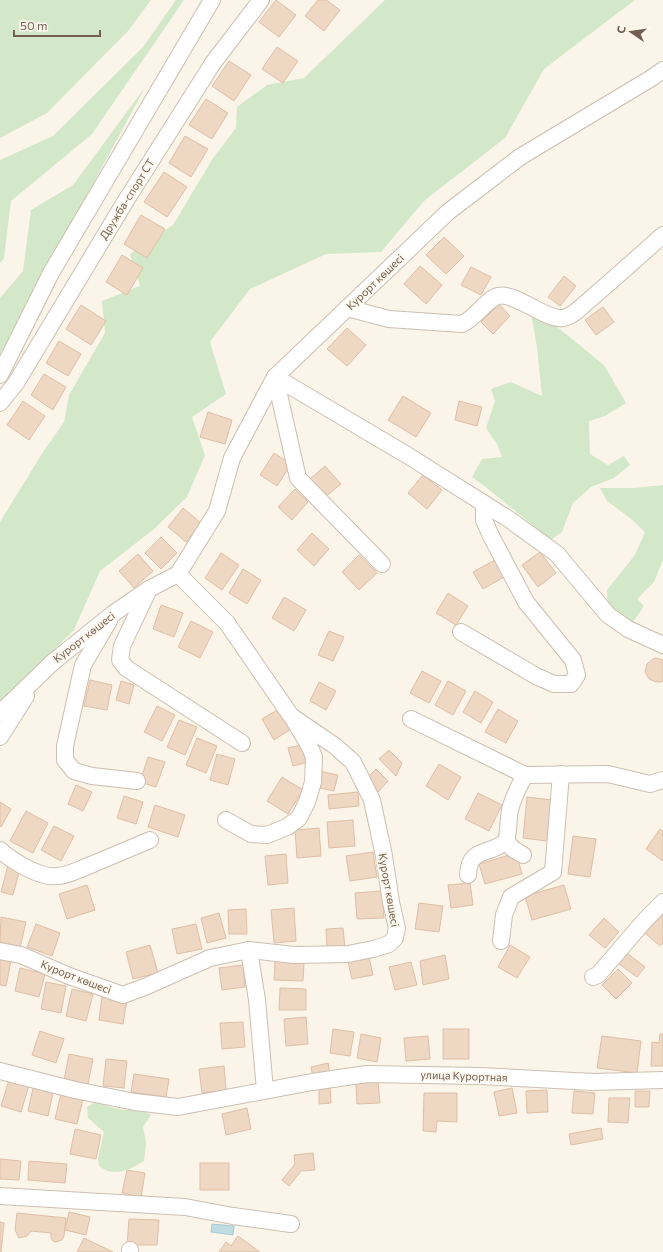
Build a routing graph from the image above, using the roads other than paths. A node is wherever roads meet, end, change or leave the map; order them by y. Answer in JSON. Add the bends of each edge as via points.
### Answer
{"nodes":[{"id":1,"x":212,"y":0,"type":"edge"},
{"id":2,"x":261,"y":0,"type":"edge"},
{"id":3,"x":663,"y":70,"type":"edge"},
{"id":4,"x":663,"y":234,"type":"edge"},
{"id":5,"x":347,"y":308,"type":"junction"},
{"id":6,"x":0,"y":375,"type":"edge"},
{"id":7,"x":275,"y":377,"type":"junction"},
{"id":8,"x":0,"y":403,"type":"edge"},
{"id":9,"x":484,"y":504,"type":"junction"},
{"id":10,"x":382,"y":564,"type":"dead end"},
{"id":11,"x":178,"y":574,"type":"junction"},
{"id":12,"x":149,"y":589,"type":"junction"},
{"id":13,"x":114,"y":613,"type":"junction"},
{"id":14,"x":461,"y":632,"type":"dead end"},
{"id":15,"x":663,"y":646,"type":"edge"},
{"id":16,"x":40,"y":675,"type":"junction"},
{"id":17,"x":0,"y":713,"type":"edge"},
{"id":18,"x":291,"y":716,"type":"junction"},
{"id":19,"x":411,"y":719,"type":"dead end"},
{"id":20,"x":0,"y":737,"type":"edge"},
{"id":21,"x":242,"y":743,"type":"dead end"},
{"id":22,"x":561,"y":774,"type":"junction"},
{"id":23,"x":525,"y":775,"type":"junction"},
{"id":24,"x":663,"y":780,"type":"edge"},
{"id":25,"x":137,"y":781,"type":"dead end"},
{"id":26,"x":226,"y":820,"type":"dead end"},
{"id":27,"x":150,"y":840,"type":"dead end"},
{"id":28,"x":506,"y":841,"type":"junction"},
{"id":29,"x":0,"y":850,"type":"edge"},
{"id":30,"x":523,"y":855,"type":"dead end"},
{"id":31,"x":468,"y":875,"type":"dead end"},
{"id":32,"x":663,"y":902,"type":"edge"},
{"id":33,"x":501,"y":941,"type":"dead end"},
{"id":34,"x":249,"y":950,"type":"junction"},
{"id":35,"x":0,"y":951,"type":"edge"},
{"id":36,"x":593,"y":977,"type":"dead end"},
{"id":37,"x":0,"y":1072,"type":"edge"},
{"id":38,"x":663,"y":1080,"type":"edge"},
{"id":39,"x":265,"y":1090,"type":"junction"},
{"id":40,"x":0,"y":1196,"type":"edge"},
{"id":41,"x":290,"y":1224,"type":"dead end"}],
"edges":[{"from":1,"to":6,"type":"street","via":[[52,273]]},
{"from":2,"to":8,"type":"street","name":"Дружба-спорт СТ","via":[[213,63],[125,202],[16,383]]},
{"from":3,"to":5,"type":"street","name":"Курорт көшесі","via":[[514,162],[448,212]]},
{"from":4,"to":5,"type":"street","via":[[594,296],[571,315],[562,319],[511,297],[502,296],[495,297],[469,321],[462,324],[389,319]]},
{"from":5,"to":7,"type":"street","name":"Курорт көшесі"},
{"from":7,"to":9,"type":"street"},
{"from":7,"to":10,"type":"street","via":[[298,478]]},
{"from":7,"to":11,"type":"street","name":"Курорт көшесі","via":[[232,458],[217,510]]},
{"from":9,"to":14,"type":"street","via":[[484,520],[526,602],[573,660],[577,675],[571,684],[554,684]]},
{"from":9,"to":15,"type":"street","via":[[557,554],[608,615],[628,630]]},
{"from":11,"to":12,"type":"street","name":"Курорт көшесі"},
{"from":11,"to":18,"type":"street","name":"Курорт көшесі","via":[[227,623]]},
{"from":12,"to":13,"type":"street","name":"Курорт көшесі"},
{"from":12,"to":21,"type":"street","via":[[122,646],[120,660],[126,668]]},
{"from":13,"to":16,"type":"street","name":"Курорт көшесі"},
{"from":13,"to":25,"type":"street","via":[[83,665],[65,746],[65,760],[74,771],[92,776]]},
{"from":16,"to":17,"type":"street","name":"Курорт көшесі"},
{"from":16,"to":20,"type":"street"},
{"from":18,"to":26,"type":"street","via":[[310,745],[314,757],[313,782],[299,818],[287,827],[267,835],[250,834]]},
{"from":18,"to":34,"type":"street","name":"Курорт көшесі","via":[[353,762],[372,800],[397,928],[395,938],[390,944],[348,954],[294,955]]},
{"from":19,"to":23,"type":"street"},
{"from":22,"to":23,"type":"street"},
{"from":22,"to":24,"type":"street","via":[[608,774],[650,784]]},
{"from":22,"to":33,"type":"street","via":[[553,872],[511,897],[504,915]]},
{"from":23,"to":28,"type":"street","via":[[510,811]]},
{"from":27,"to":29,"type":"street","via":[[57,877],[27,868]]},
{"from":28,"to":30,"type":"street"},
{"from":28,"to":31,"type":"street","via":[[472,859]]},
{"from":32,"to":36,"type":"street","via":[[598,975]]},
{"from":34,"to":35,"type":"street","name":"Курорт көшесі","via":[[210,958],[122,995],[21,955]]},
{"from":34,"to":39,"type":"street","via":[[257,1000]]},
{"from":37,"to":39,"type":"street","via":[[83,1092],[178,1107]]},
{"from":38,"to":39,"type":"street","name":"улица Курортная","via":[[592,1082],[480,1076],[367,1074]]},
{"from":40,"to":41,"type":"street","via":[[185,1207]]}]}
